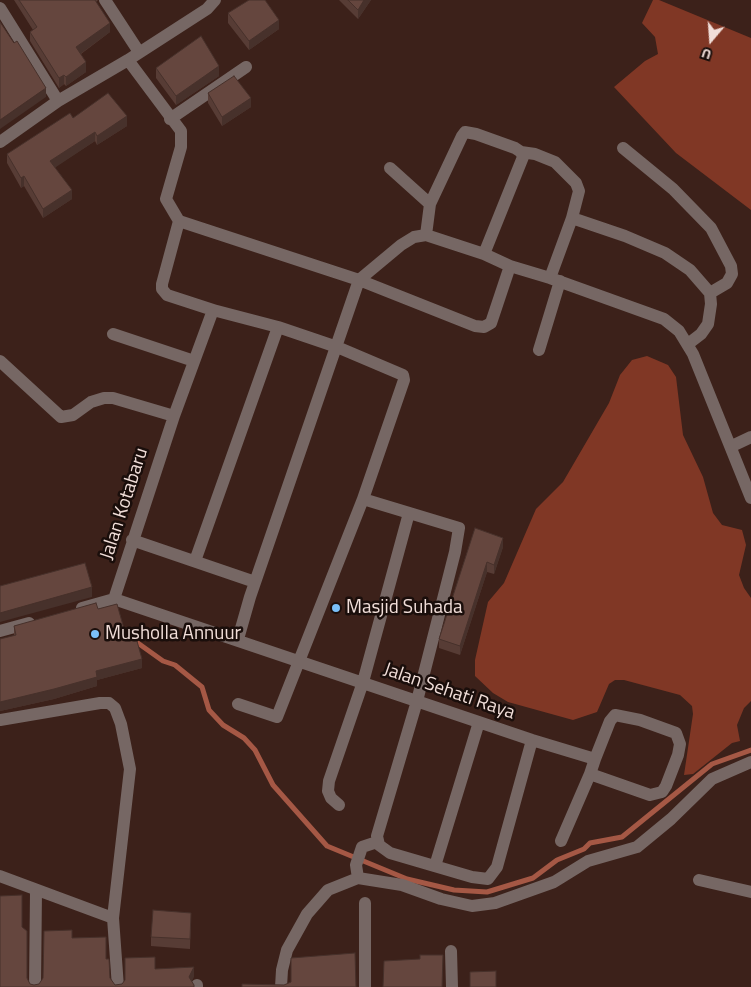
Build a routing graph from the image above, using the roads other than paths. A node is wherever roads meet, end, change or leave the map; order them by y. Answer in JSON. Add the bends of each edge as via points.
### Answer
{"nodes":[{"id":1,"x":105,"y":0,"type":"edge"},
{"id":2,"x":208,"y":3,"type":"edge"},
{"id":3,"x":0,"y":8,"type":"edge"},
{"id":4,"x":134,"y":56,"type":"junction"},
{"id":5,"x":246,"y":67,"type":"dead end"},
{"id":6,"x":58,"y":101,"type":"junction"},
{"id":7,"x":170,"y":119,"type":"junction"},
{"id":8,"x":0,"y":142,"type":"edge"},
{"id":9,"x":624,"y":148,"type":"dead end"},
{"id":10,"x":522,"y":152,"type":"junction"},
{"id":11,"x":390,"y":168,"type":"dead end"},
{"id":12,"x":430,"y":204,"type":"junction"},
{"id":13,"x":572,"y":218,"type":"junction"},
{"id":14,"x":178,"y":221,"type":"junction"},
{"id":15,"x":426,"y":235,"type":"junction"},
{"id":16,"x":484,"y":254,"type":"junction"},
{"id":17,"x":510,"y":266,"type":"junction"},
{"id":18,"x":555,"y":279,"type":"junction"},
{"id":19,"x":359,"y":280,"type":"junction"},
{"id":20,"x":710,"y":293,"type":"junction"},
{"id":21,"x":213,"y":310,"type":"junction"},
{"id":22,"x":278,"y":327,"type":"junction"},
{"id":23,"x":113,"y":334,"type":"dead end"},
{"id":24,"x":688,"y":344,"type":"junction"},
{"id":25,"x":337,"y":348,"type":"junction"},
{"id":26,"x":539,"y":350,"type":"dead end"},
{"id":27,"x":0,"y":361,"type":"edge"},
{"id":28,"x":194,"y":361,"type":"junction"},
{"id":29,"x":174,"y":416,"type":"junction"},
{"id":30,"x":751,"y":436,"type":"edge"},
{"id":31,"x":732,"y":446,"type":"junction"},
{"id":32,"x":750,"y":494,"type":"edge"},
{"id":33,"x":363,"y":499,"type":"junction"},
{"id":34,"x":408,"y":513,"type":"junction"},
{"id":35,"x":132,"y":540,"type":"junction"},
{"id":36,"x":195,"y":560,"type":"junction"},
{"id":37,"x":255,"y":582,"type":"junction"},
{"id":38,"x":114,"y":600,"type":"junction"},
{"id":39,"x":66,"y":612,"type":"edge"},
{"id":40,"x":38,"y":620,"type":"edge"},
{"id":41,"x":0,"y":631,"type":"edge"},
{"id":42,"x":238,"y":639,"type":"junction"},
{"id":43,"x":299,"y":660,"type":"junction"},
{"id":44,"x":363,"y":682,"type":"junction"},
{"id":45,"x":417,"y":701,"type":"junction"},
{"id":46,"x":238,"y":704,"type":"dead end"},
{"id":47,"x":0,"y":720,"type":"edge"},
{"id":48,"x":479,"y":722,"type":"junction"},
{"id":49,"x":532,"y":740,"type":"junction"},
{"id":50,"x":595,"y":758,"type":"junction"},
{"id":51,"x":751,"y":762,"type":"edge"},
{"id":52,"x":590,"y":774,"type":"junction"},
{"id":53,"x":339,"y":805,"type":"dead end"},
{"id":54,"x":561,"y":841,"type":"dead end"},
{"id":55,"x":377,"y":842,"type":"junction"},
{"id":56,"x":435,"y":866,"type":"junction"},
{"id":57,"x":0,"y":876,"type":"edge"},
{"id":58,"x":358,"y":878,"type":"junction"},
{"id":59,"x":699,"y":880,"type":"dead end"},
{"id":60,"x":36,"y":891,"type":"junction"},
{"id":61,"x":751,"y":892,"type":"edge"},
{"id":62,"x":365,"y":904,"type":"dead end"},
{"id":63,"x":113,"y":918,"type":"junction"},
{"id":64,"x":451,"y":951,"type":"dead end"},
{"id":65,"x":35,"y":987,"type":"edge"},
{"id":66,"x":118,"y":987,"type":"edge"},
{"id":67,"x":281,"y":987,"type":"edge"},
{"id":68,"x":365,"y":987,"type":"edge"},
{"id":69,"x":452,"y":987,"type":"edge"}],
"edges":[{"from":1,"to":4,"type":"street"},
{"from":2,"to":4,"type":"street"},
{"from":3,"to":6,"type":"street"},
{"from":4,"to":6,"type":"street"},
{"from":4,"to":7,"type":"street"},
{"from":5,"to":7,"type":"street"},
{"from":6,"to":8,"type":"street"},
{"from":7,"to":14,"type":"street","via":[[181,132],[182,142],[166,199]]},
{"from":9,"to":20,"type":"street","via":[[673,189],[711,228],[732,266],[732,274],[727,283]]},
{"from":10,"to":12,"type":"street","via":[[465,132]]},
{"from":10,"to":13,"type":"street","via":[[548,158],[563,168],[576,183],[579,198]]},
{"from":10,"to":16,"type":"street","via":[[523,160]]},
{"from":11,"to":12,"type":"street"},
{"from":12,"to":15,"type":"street"},
{"from":13,"to":18,"type":"street"},
{"from":13,"to":20,"type":"street","via":[[666,254],[690,270]]},
{"from":14,"to":19,"type":"street"},
{"from":14,"to":21,"type":"street","via":[[162,289],[167,295]]},
{"from":15,"to":16,"type":"street"},
{"from":15,"to":19,"type":"street","via":[[414,237],[401,245]]},
{"from":16,"to":17,"type":"street"},
{"from":17,"to":18,"type":"street"},
{"from":17,"to":19,"type":"street","via":[[491,323],[484,327]]},
{"from":18,"to":24,"type":"street","via":[[664,319],[679,331]]},
{"from":18,"to":26,"type":"street"},
{"from":19,"to":25,"type":"street"},
{"from":20,"to":24,"type":"street","via":[[708,324]]},
{"from":21,"to":22,"type":"street"},
{"from":21,"to":28,"type":"street","name":"Jalan Kotabaru"},
{"from":22,"to":25,"type":"street"},
{"from":22,"to":36,"type":"street"},
{"from":23,"to":28,"type":"street"},
{"from":24,"to":31,"type":"street"},
{"from":25,"to":33,"type":"street","via":[[400,374],[404,379]]},
{"from":25,"to":37,"type":"street"},
{"from":27,"to":29,"type":"street","via":[[60,417],[73,415],[91,402],[104,398]]},
{"from":28,"to":29,"type":"street","name":"Jalan Kotabaru"},
{"from":29,"to":35,"type":"street","name":"Jalan Kotabaru"},
{"from":30,"to":31,"type":"street"},
{"from":31,"to":32,"type":"street"},
{"from":33,"to":34,"type":"street"},
{"from":33,"to":43,"type":"street"},
{"from":34,"to":44,"type":"street"},
{"from":34,"to":45,"type":"street","via":[[459,528]]},
{"from":35,"to":36,"type":"street"},
{"from":35,"to":38,"type":"street","name":"Jalan Kotabaru"},
{"from":36,"to":37,"type":"street"},
{"from":37,"to":42,"type":"street"},
{"from":38,"to":39,"type":"street"},
{"from":38,"to":42,"type":"street","name":"Jalan Sehati Raya"},
{"from":40,"to":41,"type":"street"},
{"from":42,"to":43,"type":"street","name":"Jalan Sehati Raya"},
{"from":43,"to":44,"type":"street","name":"Jalan Sehati Raya"},
{"from":43,"to":46,"type":"street","via":[[277,717]]},
{"from":44,"to":45,"type":"street","name":"Jalan Sehati Raya"},
{"from":44,"to":53,"type":"street","via":[[329,781],[328,792]]},
{"from":45,"to":48,"type":"street","name":"Jalan Sehati Raya"},
{"from":45,"to":55,"type":"street"},
{"from":47,"to":63,"type":"street","via":[[100,703],[109,703],[115,708],[130,769]]},
{"from":48,"to":49,"type":"street","name":"Jalan Sehati Raya"},
{"from":48,"to":56,"type":"street"},
{"from":49,"to":50,"type":"street","name":"Jalan Sehati Raya"},
{"from":49,"to":56,"type":"street","via":[[492,876],[485,880]]},
{"from":50,"to":52,"type":"street"},
{"from":50,"to":52,"type":"street","via":[[615,715],[676,733],[680,744],[672,774],[662,792],[650,795]]},
{"from":51,"to":58,"type":"street","via":[[712,779],[637,847],[588,861],[554,882],[495,903],[472,906],[402,885]]},
{"from":52,"to":54,"type":"street"},
{"from":55,"to":56,"type":"street","via":[[390,853]]},
{"from":55,"to":58,"type":"street","via":[[362,847],[356,864]]},
{"from":57,"to":60,"type":"street"},
{"from":58,"to":67,"type":"street","via":[[328,890],[307,914],[286,955]]},
{"from":59,"to":61,"type":"street"},
{"from":60,"to":63,"type":"street"},
{"from":60,"to":65,"type":"street"},
{"from":62,"to":68,"type":"street"},
{"from":63,"to":66,"type":"street"},
{"from":64,"to":69,"type":"street"}]}
